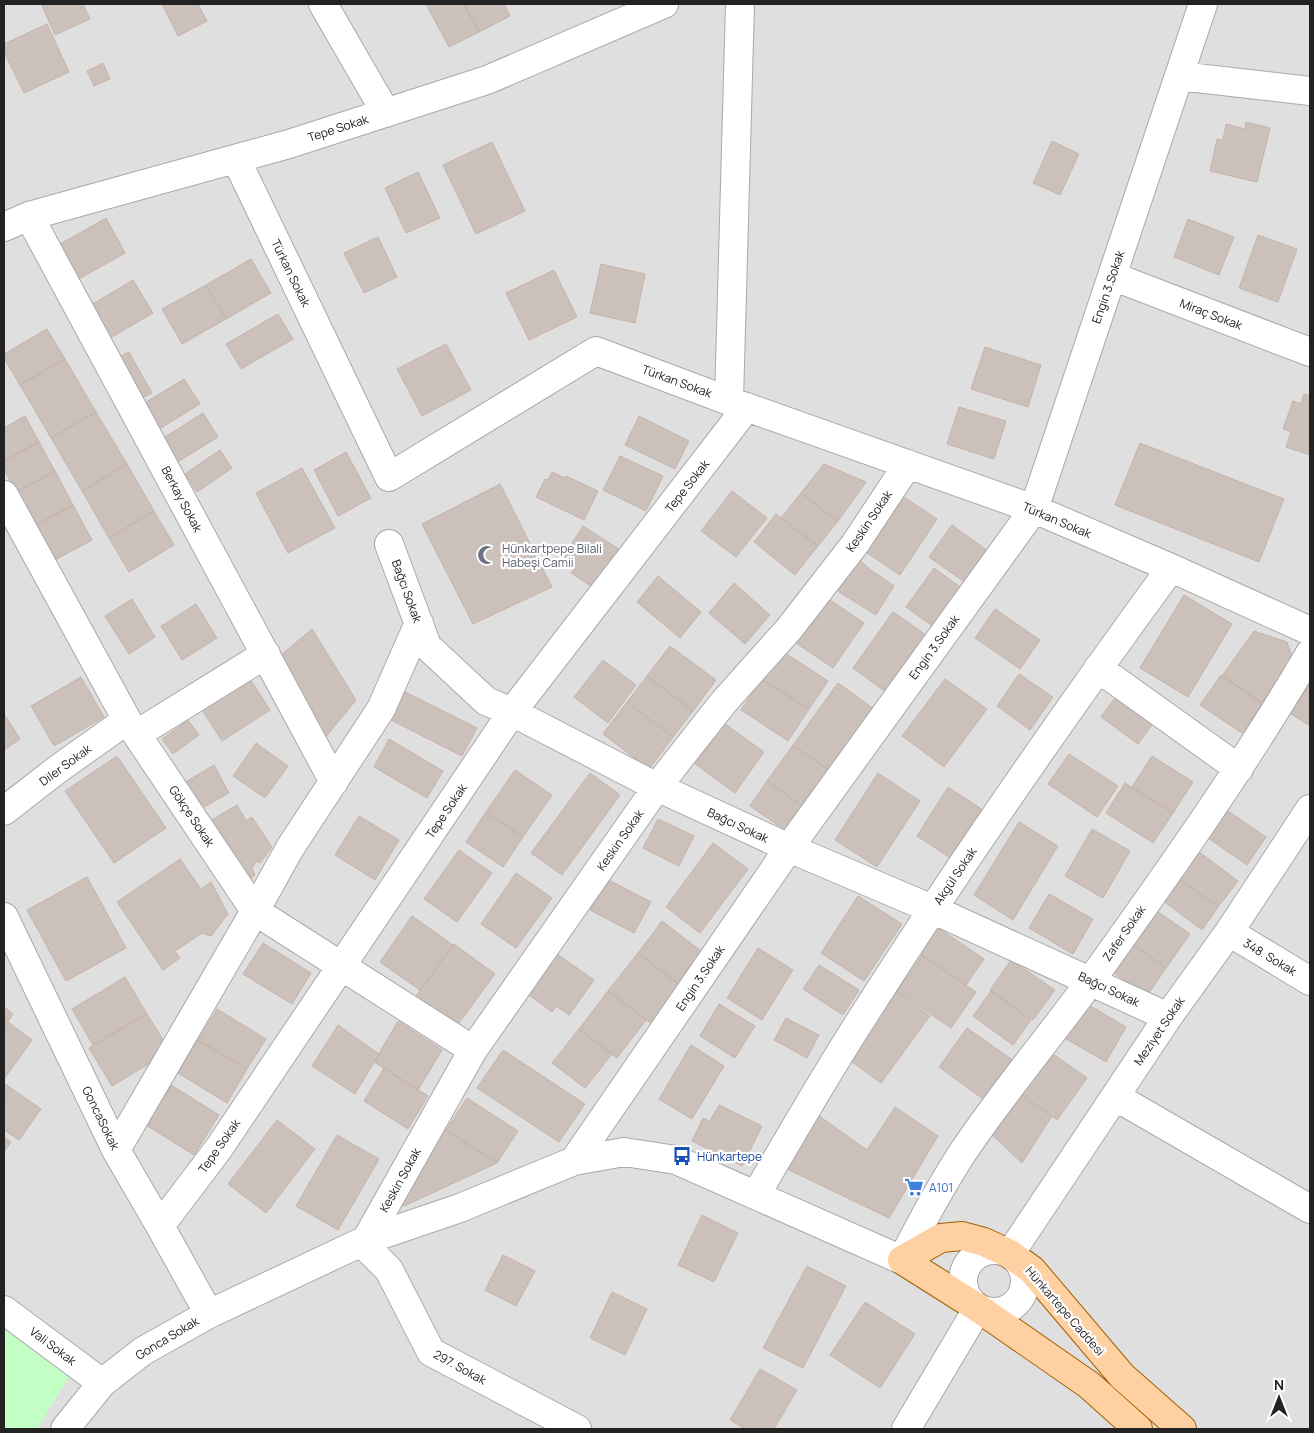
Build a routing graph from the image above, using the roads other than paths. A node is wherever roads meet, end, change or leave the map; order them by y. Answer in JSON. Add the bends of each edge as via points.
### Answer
{"nodes":[{"id":1,"x":322,"y":4,"type":"edge"},
{"id":2,"x":664,"y":4,"type":"edge"},
{"id":3,"x":740,"y":4,"type":"edge"},
{"id":4,"x":1203,"y":4,"type":"edge"},
{"id":5,"x":1179,"y":76,"type":"junction"},
{"id":6,"x":1310,"y":91,"type":"edge"},
{"id":7,"x":386,"y":113,"type":"junction"},
{"id":8,"x":236,"y":159,"type":"junction"},
{"id":9,"x":29,"y":216,"type":"junction"},
{"id":10,"x":4,"y":227,"type":"edge"},
{"id":11,"x":1112,"y":276,"type":"junction"},
{"id":12,"x":1310,"y":352,"type":"edge"},
{"id":13,"x":738,"y":404,"type":"junction"},
{"id":14,"x":908,"y":464,"type":"junction"},
{"id":15,"x":4,"y":495,"type":"edge"},
{"id":16,"x":1034,"y":509,"type":"junction"},
{"id":17,"x":389,"y":544,"type":"dead end"},
{"id":18,"x":1171,"y":568,"type":"junction"},
{"id":19,"x":419,"y":623,"type":"junction"},
{"id":20,"x":1310,"y":631,"type":"edge"},
{"id":21,"x":1310,"y":653,"type":"edge"},
{"id":22,"x":266,"y":654,"type":"junction"},
{"id":23,"x":1098,"y":668,"type":"junction"},
{"id":24,"x":512,"y":712,"type":"junction"},
{"id":25,"x":132,"y":727,"type":"junction"},
{"id":26,"x":1239,"y":769,"type":"junction"},
{"id":27,"x":334,"y":782,"type":"junction"},
{"id":28,"x":657,"y":788,"type":"junction"},
{"id":29,"x":1310,"y":809,"type":"edge"},
{"id":30,"x":4,"y":811,"type":"edge"},
{"id":31,"x":789,"y":848,"type":"junction"},
{"id":32,"x":932,"y":909,"type":"junction"},
{"id":33,"x":255,"y":911,"type":"junction"},
{"id":34,"x":4,"y":917,"type":"edge"},
{"id":35,"x":1229,"y":932,"type":"junction"},
{"id":36,"x":342,"y":966,"type":"junction"},
{"id":37,"x":1090,"y":980,"type":"junction"},
{"id":38,"x":1310,"y":981,"type":"edge"},
{"id":39,"x":1168,"y":1017,"type":"junction"},
{"id":40,"x":473,"y":1050,"type":"junction"},
{"id":41,"x":1116,"y":1097,"type":"junction"},
{"id":42,"x":116,"y":1150,"type":"junction"},
{"id":43,"x":574,"y":1161,"type":"junction"},
{"id":44,"x":756,"y":1195,"type":"junction"},
{"id":45,"x":1310,"y":1209,"type":"edge"},
{"id":46,"x":160,"y":1226,"type":"junction"},
{"id":47,"x":364,"y":1241,"type":"junction"},
{"id":48,"x":1010,"y":1254,"type":"junction"},
{"id":49,"x":902,"y":1260,"type":"junction"},
{"id":50,"x":978,"y":1308,"type":"junction"},
{"id":51,"x":4,"y":1310,"type":"edge"},
{"id":52,"x":209,"y":1314,"type":"junction"},
{"id":53,"x":102,"y":1383,"type":"junction"},
{"id":54,"x":65,"y":1429,"type":"edge"},
{"id":55,"x":577,"y":1429,"type":"edge"},
{"id":56,"x":906,"y":1429,"type":"edge"},
{"id":57,"x":1138,"y":1429,"type":"edge"},
{"id":58,"x":1182,"y":1429,"type":"edge"}],
"edges":[{"from":1,"to":7,"type":"street"},
{"from":2,"to":7,"type":"street","name":"Tepe Sokak","via":[[488,80]]},
{"from":3,"to":13,"type":"street"},
{"from":4,"to":5,"type":"street","name":"Engin 3.Sokak"},
{"from":5,"to":6,"type":"street"},
{"from":5,"to":11,"type":"street","name":"Engin 3.Sokak"},
{"from":7,"to":8,"type":"street","name":"Tepe Sokak"},
{"from":8,"to":9,"type":"street","name":"Tepe Sokak"},
{"from":8,"to":13,"type":"street","name":"Türkan Sokak","via":[[389,477],[596,351]]},
{"from":9,"to":10,"type":"street","name":"Tepe Sokak"},
{"from":9,"to":22,"type":"street","name":"Berkay Sokak"},
{"from":11,"to":12,"type":"street","name":"Miraç Sokak"},
{"from":11,"to":16,"type":"street","name":"Engin 3.Sokak"},
{"from":13,"to":14,"type":"street","name":"Türkan Sokak"},
{"from":13,"to":24,"type":"street","name":"Tepe Sokak"},
{"from":14,"to":16,"type":"street","name":"Türkan Sokak"},
{"from":14,"to":28,"type":"street","name":"Keskin Sokak","via":[[855,544],[790,629],[723,703]]},
{"from":15,"to":25,"type":"street","name":"Gökçe Sokak"},
{"from":16,"to":18,"type":"street","name":"Türkan Sokak"},
{"from":16,"to":31,"type":"street","name":"Engin 3.Sokak"},
{"from":17,"to":19,"type":"street","name":"Bağcı Sokak"},
{"from":18,"to":20,"type":"street","name":"Türkan Sokak"},
{"from":18,"to":23,"type":"street","name":"Akgül Sokak"},
{"from":19,"to":24,"type":"street","name":"Bağcı Sokak","via":[[427,646],[486,701]]},
{"from":19,"to":27,"type":"street","via":[[381,709]]},
{"from":21,"to":26,"type":"street","name":"Zafer Sokak"},
{"from":22,"to":25,"type":"street","name":"Diler Sokak"},
{"from":22,"to":27,"type":"street","name":"Berkay Sokak"},
{"from":23,"to":26,"type":"street"},
{"from":23,"to":32,"type":"street","name":"Akgül Sokak"},
{"from":24,"to":28,"type":"street","name":"Bağcı Sokak"},
{"from":24,"to":36,"type":"street","name":"Tepe Sokak"},
{"from":25,"to":30,"type":"street","name":"Diler Sokak","via":[[58,768]]},
{"from":25,"to":33,"type":"street","name":"Gökçe Sokak"},
{"from":26,"to":37,"type":"street","name":"Zafer Sokak"},
{"from":27,"to":33,"type":"street","via":[[290,848]]},
{"from":28,"to":31,"type":"street","name":"Bağcı Sokak"},
{"from":28,"to":40,"type":"street","name":"Keskin Sokak"},
{"from":29,"to":35,"type":"street","name":"Meziyet Sokak"},
{"from":31,"to":32,"type":"street","name":"Bağcı Sokak"},
{"from":31,"to":43,"type":"street","name":"Engin 3.Sokak"},
{"from":32,"to":37,"type":"street","name":"Bağcı Sokak"},
{"from":32,"to":44,"type":"street","name":"Akgül Sokak"},
{"from":33,"to":36,"type":"street","name":"Gökçe Sokak"},
{"from":33,"to":42,"type":"street"},
{"from":34,"to":42,"type":"street","name":"GoncaSokak"},
{"from":35,"to":38,"type":"street","name":"348. Sokak"},
{"from":35,"to":39,"type":"street","name":"Meziyet Sokak"},
{"from":36,"to":40,"type":"street","name":"Gökçe Sokak"},
{"from":36,"to":46,"type":"street","name":"Tepe Sokak","via":[[219,1148]]},
{"from":37,"to":39,"type":"street","name":"Bağcı Sokak"},
{"from":37,"to":49,"type":"street","name":"Zafer Sokak","via":[[964,1151]]},
{"from":39,"to":41,"type":"street","name":"Meziyet Sokak"},
{"from":40,"to":47,"type":"street","name":"Keskin Sokak"},
{"from":41,"to":45,"type":"street"},
{"from":41,"to":48,"type":"street","name":"Meziyet Sokak"},
{"from":42,"to":46,"type":"street","name":"GoncaSokak"},
{"from":43,"to":44,"type":"street","name":"Gonca Sokak","via":[[624,1152],[676,1160]]},
{"from":43,"to":47,"type":"street","name":"Gonca Sokak","via":[[460,1208]]},
{"from":44,"to":49,"type":"street","name":"Gonca Sokak"},
{"from":46,"to":52,"type":"street","name":"GoncaSokak"},
{"from":47,"to":52,"type":"street","name":"Gonca Sokak"},
{"from":47,"to":55,"type":"street","name":"297. Sokak","via":[[389,1270],[431,1352]]},
{"from":48,"to":49,"type":"main road","name":"Hünkartepe Caddesi","via":[[962,1236],[941,1238]]},
{"from":48,"to":50,"type":"street","via":[[991,1250],[973,1258],[967,1266],[963,1284],[971,1302]]},
{"from":48,"to":50,"type":"street","via":[[1023,1268],[1025,1288],[1021,1297],[1007,1310],[997,1312]]},
{"from":48,"to":58,"type":"main road","name":"Hünkartepe Caddesi","via":[[1032,1270],[1122,1376]]},
{"from":49,"to":50,"type":"main road"},
{"from":50,"to":56,"type":"street"},
{"from":50,"to":57,"type":"main road","via":[[1089,1385]]},
{"from":51,"to":53,"type":"street","name":"Vali Sokak"},
{"from":52,"to":53,"type":"street","name":"Gonca Sokak","via":[[143,1351]]},
{"from":53,"to":54,"type":"street","name":"Gonca Sokak"}]}
